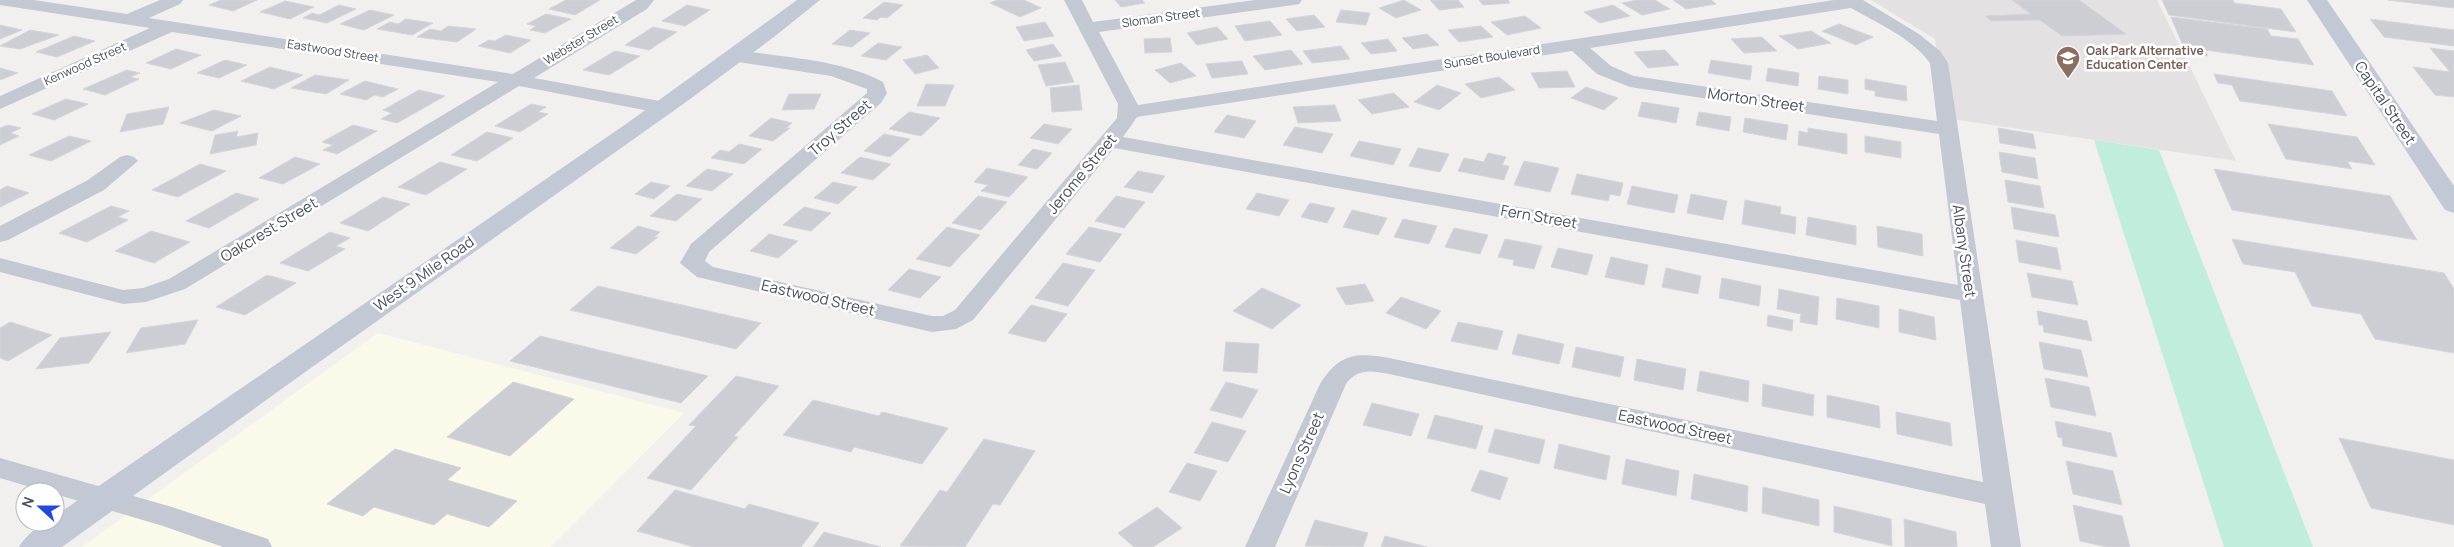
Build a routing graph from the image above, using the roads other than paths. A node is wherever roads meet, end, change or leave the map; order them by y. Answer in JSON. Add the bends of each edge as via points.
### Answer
{"nodes":[{"id":1,"x":174,"y":0,"type":"edge"},
{"id":2,"x":645,"y":0,"type":"edge"},
{"id":3,"x":810,"y":0,"type":"edge"},
{"id":4,"x":1073,"y":0,"type":"edge"},
{"id":5,"x":1293,"y":0,"type":"edge"},
{"id":6,"x":2317,"y":0,"type":"edge"},
{"id":7,"x":1853,"y":1,"type":"edge"},
{"id":8,"x":3,"y":2,"type":"edge"},
{"id":9,"x":129,"y":20,"type":"junction"},
{"id":10,"x":170,"y":26,"type":"junction"},
{"id":11,"x":1088,"y":28,"type":"junction"},
{"id":12,"x":1576,"y":45,"type":"junction"},
{"id":13,"x":738,"y":56,"type":"junction"},
{"id":14,"x":516,"y":80,"type":"junction"},
{"id":15,"x":0,"y":103,"type":"edge"},
{"id":16,"x":665,"y":108,"type":"junction"},
{"id":17,"x":1129,"y":111,"type":"junction"},
{"id":18,"x":1947,"y":129,"type":"junction"},
{"id":19,"x":1109,"y":140,"type":"junction"},
{"id":20,"x":127,"y":161,"type":"dead end"},
{"id":21,"x":2454,"y":205,"type":"edge"},
{"id":22,"x":0,"y":235,"type":"edge"},
{"id":23,"x":692,"y":262,"type":"joint"},
{"id":24,"x":0,"y":265,"type":"edge"},
{"id":25,"x":1970,"y":294,"type":"junction"},
{"id":26,"x":947,"y":324,"type":"joint"},
{"id":27,"x":1351,"y":364,"type":"joint"},
{"id":28,"x":0,"y":468,"type":"edge"},
{"id":29,"x":1998,"y":496,"type":"junction"},
{"id":30,"x":104,"y":499,"type":"junction"},
{"id":31,"x":37,"y":547,"type":"edge"},
{"id":32,"x":257,"y":547,"type":"edge"},
{"id":33,"x":1260,"y":547,"type":"edge"},
{"id":34,"x":2006,"y":547,"type":"edge"}],
"edges":[{"from":1,"to":9,"type":"street"},
{"from":2,"to":14,"type":"street","name":"Webster Street"},
{"from":3,"to":13,"type":"main road","name":"West 9 Mile Road"},
{"from":4,"to":11,"type":"street"},
{"from":5,"to":11,"type":"street","name":"Sloman Street"},
{"from":6,"to":21,"type":"main road","name":"Capital Street"},
{"from":7,"to":12,"type":"street","name":"Sunset Boulevard"},
{"from":7,"to":18,"type":"street","name":"Albany Street","via":[[1920,43],[1936,58]]},
{"from":8,"to":9,"type":"street","name":"Eastwood Street"},
{"from":9,"to":10,"type":"street","name":"Eastwood Street"},
{"from":10,"to":14,"type":"street","name":"Eastwood Street"},
{"from":10,"to":15,"type":"street","name":"Kenwood Street"},
{"from":11,"to":17,"type":"street"},
{"from":12,"to":17,"type":"street","name":"Sunset Boulevard"},
{"from":12,"to":18,"type":"street","name":"Morton Street","via":[[1612,75],[1630,81]]},
{"from":13,"to":16,"type":"main road","name":"West 9 Mile Road"},
{"from":13,"to":23,"type":"street","name":"Troy Street","via":[[852,75],[871,82],[877,93],[874,99],[699,249]]},
{"from":14,"to":16,"type":"street","name":"Eastwood Street"},
{"from":14,"to":24,"type":"street","name":"Oakcrest Street","via":[[192,276],[160,291],[134,297],[113,296]]},
{"from":16,"to":30,"type":"main road","name":"West 9 Mile Road"},
{"from":17,"to":19,"type":"street","name":"Jerome Street","via":[[1122,126]]},
{"from":18,"to":25,"type":"street","name":"Albany Street"},
{"from":19,"to":25,"type":"street","name":"Fern Street"},
{"from":19,"to":26,"type":"street","name":"Jerome Street","via":[[964,315]]},
{"from":20,"to":22,"type":"street","via":[[96,185]]},
{"from":23,"to":26,"type":"street","name":"Eastwood Street","via":[[705,272],[932,324]]},
{"from":25,"to":29,"type":"street","name":"Albany Street"},
{"from":27,"to":29,"type":"street","name":"Eastwood Street","via":[[1362,362],[1389,366]]},
{"from":27,"to":33,"type":"street","name":"Lyons Street","via":[[1333,384]]},
{"from":28,"to":30,"type":"street"},
{"from":29,"to":34,"type":"street","name":"Albany Street"},
{"from":30,"to":31,"type":"main road","name":"West 9 Mile Road"},
{"from":30,"to":32,"type":"street"}]}
